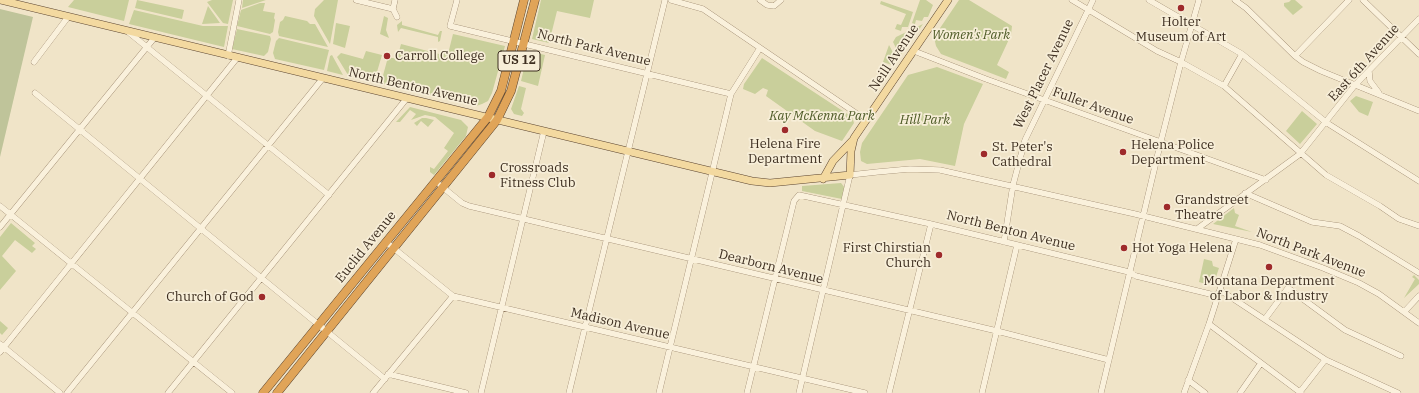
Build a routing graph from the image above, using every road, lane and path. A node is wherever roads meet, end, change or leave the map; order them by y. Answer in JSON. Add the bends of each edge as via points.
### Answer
{"nodes":[{"id":1,"x":0,"y":0,"type":"edge"},
{"id":2,"x":239,"y":0,"type":"edge"},
{"id":3,"x":356,"y":0,"type":"edge"},
{"id":4,"x":395,"y":0,"type":"edge"},
{"id":5,"x":457,"y":0,"type":"edge"},
{"id":6,"x":524,"y":0,"type":"edge"},
{"id":7,"x":535,"y":0,"type":"edge"},
{"id":8,"x":665,"y":0,"type":"edge"},
{"id":9,"x":671,"y":0,"type":"edge"},
{"id":10,"x":760,"y":0,"type":"edge"},
{"id":11,"x":781,"y":0,"type":"edge"},
{"id":12,"x":947,"y":0,"type":"edge"},
{"id":13,"x":1072,"y":0,"type":"edge"},
{"id":14,"x":1093,"y":0,"type":"edge"},
{"id":15,"x":1149,"y":0,"type":"edge"},
{"id":16,"x":1200,"y":0,"type":"edge"},
{"id":17,"x":1235,"y":0,"type":"edge"},
{"id":18,"x":1349,"y":0,"type":"edge"},
{"id":19,"x":1363,"y":0,"type":"edge"},
{"id":20,"x":393,"y":9,"type":"junction"},
{"id":21,"x":1088,"y":9,"type":"junction"},
{"id":22,"x":68,"y":16,"type":"junction"},
{"id":23,"x":397,"y":17,"type":"dead end"},
{"id":24,"x":1419,"y":18,"type":"edge"},
{"id":25,"x":1192,"y":25,"type":"junction"},
{"id":26,"x":125,"y":30,"type":"junction"},
{"id":27,"x":155,"y":37,"type":"junction"},
{"id":28,"x":1402,"y":37,"type":"junction"},
{"id":29,"x":514,"y":42,"type":"junction"},
{"id":30,"x":524,"y":44,"type":"junction"},
{"id":31,"x":147,"y":48,"type":"junction"},
{"id":32,"x":760,"y":48,"type":"junction"},
{"id":33,"x":914,"y":51,"type":"junction"},
{"id":34,"x":1242,"y":54,"type":"junction"},
{"id":35,"x":1419,"y":54,"type":"edge"},
{"id":36,"x":228,"y":56,"type":"junction"},
{"id":37,"x":1295,"y":56,"type":"junction"},
{"id":38,"x":237,"y":58,"type":"junction"},
{"id":39,"x":34,"y":62,"type":"dead end"},
{"id":40,"x":1181,"y":62,"type":"junction"},
{"id":41,"x":1368,"y":71,"type":"junction"},
{"id":42,"x":647,"y":74,"type":"junction"},
{"id":43,"x":323,"y":78,"type":"junction"},
{"id":44,"x":1355,"y":85,"type":"junction"},
{"id":45,"x":1224,"y":86,"type":"junction"},
{"id":46,"x":35,"y":93,"type":"dead end"},
{"id":47,"x":732,"y":94,"type":"junction"},
{"id":48,"x":1380,"y":95,"type":"junction"},
{"id":49,"x":207,"y":97,"type":"junction"},
{"id":50,"x":407,"y":98,"type":"junction"},
{"id":51,"x":1045,"y":100,"type":"junction"},
{"id":52,"x":1419,"y":111,"type":"edge"},
{"id":53,"x":488,"y":117,"type":"junction"},
{"id":54,"x":497,"y":120,"type":"junction"},
{"id":55,"x":866,"y":120,"type":"junction"},
{"id":56,"x":1327,"y":123,"type":"junction"},
{"id":57,"x":78,"y":129,"type":"junction"},
{"id":58,"x":544,"y":131,"type":"junction"},
{"id":59,"x":854,"y":138,"type":"junction"},
{"id":60,"x":1161,"y":141,"type":"junction"},
{"id":61,"x":268,"y":146,"type":"junction"},
{"id":62,"x":628,"y":151,"type":"junction"},
{"id":63,"x":1300,"y":154,"type":"junction"},
{"id":64,"x":713,"y":171,"type":"junction"},
{"id":65,"x":850,"y":175,"type":"junction"},
{"id":66,"x":141,"y":179,"type":"junction"},
{"id":67,"x":822,"y":179,"type":"junction"},
{"id":68,"x":1266,"y":180,"type":"junction"},
{"id":69,"x":436,"y":181,"type":"junction"},
{"id":70,"x":1419,"y":181,"type":"edge"},
{"id":71,"x":1013,"y":185,"type":"junction"},
{"id":72,"x":443,"y":188,"type":"junction"},
{"id":73,"x":1245,"y":193,"type":"junction"},
{"id":74,"x":329,"y":195,"type":"junction"},
{"id":75,"x":845,"y":204,"type":"junction"},
{"id":76,"x":0,"y":206,"type":"edge"},
{"id":77,"x":10,"y":214,"type":"junction"},
{"id":78,"x":1142,"y":215,"type":"junction"},
{"id":79,"x":523,"y":219,"type":"junction"},
{"id":80,"x":931,"y":224,"type":"junction"},
{"id":81,"x":1419,"y":226,"type":"edge"},
{"id":82,"x":0,"y":227,"type":"edge"},
{"id":83,"x":200,"y":229,"type":"junction"},
{"id":84,"x":1197,"y":229,"type":"junction"},
{"id":85,"x":607,"y":239,"type":"junction"},
{"id":86,"x":1236,"y":239,"type":"junction"},
{"id":87,"x":386,"y":242,"type":"junction"},
{"id":88,"x":1004,"y":242,"type":"junction"},
{"id":89,"x":1017,"y":245,"type":"junction"},
{"id":90,"x":394,"y":249,"type":"junction"},
{"id":91,"x":691,"y":259,"type":"junction"},
{"id":92,"x":71,"y":264,"type":"junction"},
{"id":93,"x":1129,"y":272,"type":"junction"},
{"id":94,"x":1419,"y":273,"type":"edge"},
{"id":95,"x":260,"y":278,"type":"junction"},
{"id":96,"x":775,"y":280,"type":"junction"},
{"id":97,"x":824,"y":291,"type":"junction"},
{"id":98,"x":1219,"y":292,"type":"junction"},
{"id":99,"x":453,"y":296,"type":"junction"},
{"id":100,"x":1419,"y":296,"type":"edge"},
{"id":101,"x":501,"y":308,"type":"junction"},
{"id":102,"x":910,"y":311,"type":"junction"},
{"id":103,"x":1405,"y":311,"type":"junction"},
{"id":104,"x":132,"y":313,"type":"junction"},
{"id":105,"x":1265,"y":319,"type":"junction"},
{"id":106,"x":1419,"y":323,"type":"edge"},
{"id":107,"x":1209,"y":324,"type":"junction"},
{"id":108,"x":318,"y":326,"type":"junction"},
{"id":109,"x":585,"y":327,"type":"junction"},
{"id":110,"x":997,"y":331,"type":"junction"},
{"id":111,"x":326,"y":332,"type":"junction"},
{"id":112,"x":670,"y":347,"type":"junction"},
{"id":113,"x":1,"y":348,"type":"edge"},
{"id":114,"x":1401,"y":356,"type":"dead end"},
{"id":115,"x":1109,"y":360,"type":"junction"},
{"id":116,"x":1325,"y":360,"type":"junction"},
{"id":117,"x":192,"y":362,"type":"junction"},
{"id":118,"x":1261,"y":363,"type":"junction"},
{"id":119,"x":754,"y":367,"type":"junction"},
{"id":120,"x":386,"y":377,"type":"junction"},
{"id":121,"x":802,"y":379,"type":"junction"},
{"id":122,"x":1188,"y":380,"type":"junction"},
{"id":123,"x":1301,"y":392,"type":"edge"},
{"id":124,"x":60,"y":393,"type":"edge"},
{"id":125,"x":67,"y":393,"type":"edge"},
{"id":126,"x":168,"y":393,"type":"edge"},
{"id":127,"x":232,"y":393,"type":"edge"},
{"id":128,"x":263,"y":393,"type":"edge"},
{"id":129,"x":277,"y":393,"type":"edge"},
{"id":130,"x":373,"y":393,"type":"edge"},
{"id":131,"x":466,"y":393,"type":"edge"},
{"id":132,"x":481,"y":393,"type":"edge"},
{"id":133,"x":569,"y":393,"type":"edge"},
{"id":134,"x":659,"y":393,"type":"edge"},
{"id":135,"x":747,"y":393,"type":"edge"},
{"id":136,"x":799,"y":393,"type":"edge"},
{"id":137,"x":865,"y":393,"type":"edge"},
{"id":138,"x":889,"y":393,"type":"edge"},
{"id":139,"x":982,"y":393,"type":"edge"},
{"id":140,"x":1102,"y":393,"type":"edge"},
{"id":141,"x":1184,"y":393,"type":"edge"},
{"id":142,"x":1205,"y":393,"type":"edge"},
{"id":143,"x":1240,"y":393,"type":"edge"},
{"id":144,"x":1398,"y":393,"type":"edge"}],
"edges":[{"from":1,"to":22,"type":"main road","name":"North Benton Avenue"},
{"from":2,"to":36,"type":"street"},
{"from":3,"to":20,"type":"street"},
{"from":4,"to":20,"type":"street"},
{"from":5,"to":29,"type":"street","name":"North Park Avenue","via":[[450,26]]},
{"from":6,"to":29,"type":"highway","number":"US 12"},
{"from":7,"to":30,"type":"highway","number":"US 12"},
{"from":8,"to":42,"type":"street"},
{"from":9,"to":32,"type":"street","via":[[703,9]]},
{"from":10,"to":11,"type":"street","via":[[774,6]]},
{"from":12,"to":33,"type":"main road","name":"Neill Avenue"},
{"from":13,"to":21,"type":"street"},
{"from":14,"to":21,"type":"street","name":"West Placer Avenue"},
{"from":15,"to":25,"type":"street"},
{"from":16,"to":25,"type":"street"},
{"from":17,"to":37,"type":"street","via":[[1274,33]]},
{"from":18,"to":37,"type":"street"},
{"from":19,"to":28,"type":"street"},
{"from":20,"to":23,"type":"street"},
{"from":21,"to":40,"type":"street","via":[[1157,51]]},
{"from":21,"to":51,"type":"street","name":"West Placer Avenue"},
{"from":22,"to":26,"type":"main road","name":"North Benton Avenue"},
{"from":22,"to":39,"type":"street"},
{"from":24,"to":28,"type":"street","name":"East 6th Avenue"},
{"from":25,"to":34,"type":"street"},
{"from":25,"to":40,"type":"street"},
{"from":26,"to":27,"type":"main road","name":"North Benton Avenue"},
{"from":26,"to":31,"type":"street"},
{"from":27,"to":31,"type":"street"},
{"from":27,"to":36,"type":"main road","name":"North Benton Avenue"},
{"from":28,"to":35,"type":"street"},
{"from":28,"to":41,"type":"street","name":"East 6th Avenue"},
{"from":29,"to":30,"type":"street","name":"North Park Avenue"},
{"from":29,"to":53,"type":"highway","number":"US 12","via":[[501,91]]},
{"from":30,"to":42,"type":"street","name":"North Park Avenue"},
{"from":30,"to":54,"type":"highway","number":"US 12","via":[[511,90]]},
{"from":31,"to":49,"type":"street"},
{"from":31,"to":57,"type":"street"},
{"from":32,"to":47,"type":"street"},
{"from":32,"to":55,"type":"street"},
{"from":33,"to":51,"type":"street","name":"Fuller Avenue"},
{"from":33,"to":55,"type":"main road","name":"Neill Avenue"},
{"from":34,"to":45,"type":"street"},
{"from":34,"to":56,"type":"street"},
{"from":36,"to":38,"type":"main road","name":"North Benton Avenue"},
{"from":37,"to":44,"type":"street"},
{"from":38,"to":43,"type":"main road","name":"North Benton Avenue"},
{"from":38,"to":49,"type":"street"},
{"from":40,"to":45,"type":"street"},
{"from":40,"to":60,"type":"street"},
{"from":41,"to":44,"type":"street","name":"East 6th Avenue"},
{"from":41,"to":48,"type":"street","via":[[1370,80]]},
{"from":42,"to":47,"type":"street","name":"North Park Avenue"},
{"from":42,"to":62,"type":"street"},
{"from":43,"to":50,"type":"main road","name":"North Benton Avenue"},
{"from":43,"to":61,"type":"street"},
{"from":44,"to":48,"type":"street"},
{"from":44,"to":56,"type":"street","name":"East 6th Avenue"},
{"from":45,"to":63,"type":"street"},
{"from":46,"to":57,"type":"street"},
{"from":47,"to":64,"type":"street"},
{"from":48,"to":52,"type":"street"},
{"from":49,"to":61,"type":"street"},
{"from":49,"to":66,"type":"street"},
{"from":50,"to":53,"type":"main road","name":"North Benton Avenue"},
{"from":50,"to":74,"type":"street"},
{"from":51,"to":60,"type":"street","name":"Fuller Avenue"},
{"from":51,"to":71,"type":"street","name":"West Placer Avenue","via":[[1025,140]]},
{"from":53,"to":54,"type":"main road","name":"North Benton Avenue"},
{"from":53,"to":69,"type":"highway","name":"Euclid Avenue","number":"US 12"},
{"from":54,"to":58,"type":"main road","name":"North Benton Avenue"},
{"from":54,"to":72,"type":"highway","name":"Euclid Avenue","number":"US 12"},
{"from":55,"to":59,"type":"main road","name":"Neill Avenue"},
{"from":56,"to":63,"type":"street","name":"East 6th Avenue"},
{"from":56,"to":70,"type":"street"},
{"from":57,"to":66,"type":"street"},
{"from":57,"to":77,"type":"street"},
{"from":58,"to":62,"type":"main road","name":"North Benton Avenue"},
{"from":58,"to":79,"type":"street"},
{"from":59,"to":65,"type":"main road","name":"Neill Avenue","via":[[850,150]]},
{"from":59,"to":67,"type":"main road","via":[[842,150]]},
{"from":60,"to":68,"type":"street","name":"Fuller Avenue"},
{"from":60,"to":78,"type":"street"},
{"from":61,"to":74,"type":"street"},
{"from":61,"to":83,"type":"street"},
{"from":62,"to":64,"type":"main road","name":"North Benton Avenue"},
{"from":62,"to":85,"type":"street"},
{"from":63,"to":68,"type":"street","name":"East 6th Avenue"},
{"from":63,"to":81,"type":"street","via":[[1326,175],[1399,219]]},
{"from":64,"to":67,"type":"main road","name":"North Benton Avenue","via":[[770,183]]},
{"from":64,"to":91,"type":"street"},
{"from":65,"to":67,"type":"main road","name":"North Park Avenue"},
{"from":65,"to":71,"type":"street","name":"North Park Avenue","via":[[927,169]]},
{"from":65,"to":75,"type":"street"},
{"from":66,"to":83,"type":"street"},
{"from":66,"to":92,"type":"street"},
{"from":68,"to":73,"type":"street","name":"East 6th Avenue"},
{"from":69,"to":72,"type":"street","name":"Dearborn Avenue"},
{"from":69,"to":87,"type":"highway","name":"Euclid Avenue","number":"US 12"},
{"from":71,"to":78,"type":"street","name":"North Park Avenue"},
{"from":71,"to":88,"type":"street","name":"West Placer Avenue"},
{"from":72,"to":79,"type":"street","name":"Dearborn Avenue","via":[[469,206]]},
{"from":72,"to":90,"type":"highway","name":"Euclid Avenue","number":"US 12"},
{"from":73,"to":84,"type":"street","name":"East 6th Avenue"},
{"from":73,"to":94,"type":"street","via":[[1312,222],[1340,226]]},
{"from":74,"to":95,"type":"street"},
{"from":75,"to":80,"type":"street","name":"North Benton Avenue"},
{"from":75,"to":96,"type":"street","name":"North Benton Avenue","via":[[797,196]]},
{"from":75,"to":97,"type":"street"},
{"from":76,"to":77,"type":"street"},
{"from":77,"to":82,"type":"street"},
{"from":77,"to":92,"type":"street"},
{"from":78,"to":84,"type":"street","name":"North Park Avenue"},
{"from":78,"to":93,"type":"street"},
{"from":79,"to":85,"type":"street","name":"Dearborn Avenue"},
{"from":79,"to":101,"type":"street"},
{"from":80,"to":88,"type":"street","name":"North Benton Avenue"},
{"from":80,"to":102,"type":"street"},
{"from":83,"to":95,"type":"street"},
{"from":83,"to":104,"type":"street"},
{"from":84,"to":86,"type":"street","name":"North Park Avenue"},
{"from":85,"to":91,"type":"street","name":"Dearborn Avenue"},
{"from":85,"to":109,"type":"street"},
{"from":86,"to":98,"type":"street"},
{"from":86,"to":103,"type":"street","name":"North Park Avenue","via":[[1344,276]]},
{"from":87,"to":90,"type":"street","name":"Madison Avenue"},
{"from":87,"to":108,"type":"highway","name":"Euclid Avenue","number":"US 12"},
{"from":88,"to":89,"type":"street","name":"North Benton Avenue"},
{"from":89,"to":93,"type":"street","name":"North Benton Avenue"},
{"from":89,"to":110,"type":"street"},
{"from":90,"to":99,"type":"street","name":"Madison Avenue"},
{"from":90,"to":111,"type":"highway","name":"Euclid Avenue","number":"US 12"},
{"from":91,"to":96,"type":"street","name":"Dearborn Avenue"},
{"from":91,"to":112,"type":"street"},
{"from":92,"to":104,"type":"street"},
{"from":92,"to":113,"type":"street"},
{"from":93,"to":98,"type":"street","name":"North Benton Avenue","via":[[1136,276],[1210,294]]},
{"from":93,"to":115,"type":"street"},
{"from":95,"to":108,"type":"street"},
{"from":95,"to":117,"type":"street"},
{"from":96,"to":97,"type":"street","name":"Dearborn Avenue"},
{"from":96,"to":119,"type":"street"},
{"from":97,"to":102,"type":"street","name":"Dearborn Avenue"},
{"from":97,"to":121,"type":"street"},
{"from":98,"to":105,"type":"street","name":"North Benton Avenue"},
{"from":98,"to":107,"type":"street"},
{"from":99,"to":101,"type":"street","name":"Madison Avenue"},
{"from":99,"to":120,"type":"street"},
{"from":100,"to":103,"type":"street"},
{"from":101,"to":109,"type":"street","name":"Madison Avenue"},
{"from":101,"to":132,"type":"street"},
{"from":102,"to":110,"type":"street","name":"Dearborn Avenue"},
{"from":102,"to":138,"type":"street"},
{"from":103,"to":106,"type":"street","name":"North Park Avenue"},
{"from":104,"to":117,"type":"street"},
{"from":104,"to":125,"type":"street"},
{"from":105,"to":114,"type":"street","via":[[1288,288],[1345,330]]},
{"from":105,"to":116,"type":"street","name":"North Benton Avenue"},
{"from":107,"to":118,"type":"street"},
{"from":107,"to":122,"type":"street"},
{"from":108,"to":111,"type":"street"},
{"from":108,"to":128,"type":"highway","name":"Euclid Avenue","number":"US 12"},
{"from":109,"to":112,"type":"street","name":"Madison Avenue"},
{"from":109,"to":133,"type":"street"},
{"from":110,"to":115,"type":"street","name":"Dearborn Avenue"},
{"from":110,"to":139,"type":"street"},
{"from":111,"to":120,"type":"street"},
{"from":111,"to":129,"type":"highway","name":"Euclid Avenue","number":"US 12"},
{"from":112,"to":119,"type":"street","name":"Madison Avenue"},
{"from":112,"to":134,"type":"street"},
{"from":113,"to":124,"type":"street"},
{"from":115,"to":140,"type":"street"},
{"from":116,"to":123,"type":"street"},
{"from":116,"to":144,"type":"street","name":"North Benton Avenue"},
{"from":117,"to":126,"type":"street"},
{"from":117,"to":127,"type":"street"},
{"from":118,"to":123,"type":"street"},
{"from":118,"to":143,"type":"street"},
{"from":119,"to":121,"type":"street","name":"Madison Avenue"},
{"from":119,"to":135,"type":"street"},
{"from":120,"to":130,"type":"street"},
{"from":120,"to":131,"type":"street"},
{"from":121,"to":136,"type":"street"},
{"from":121,"to":137,"type":"street","name":"Madison Avenue"},
{"from":122,"to":141,"type":"street"},
{"from":122,"to":142,"type":"street"}]}
